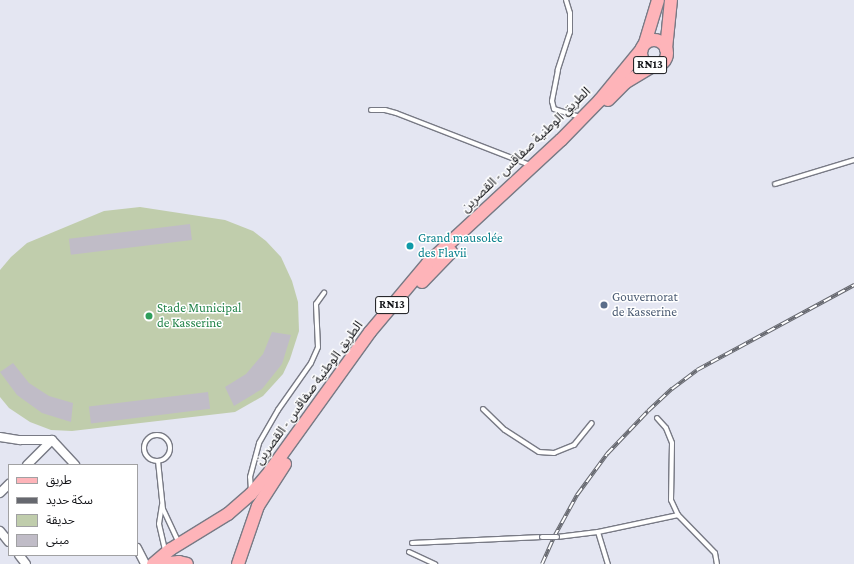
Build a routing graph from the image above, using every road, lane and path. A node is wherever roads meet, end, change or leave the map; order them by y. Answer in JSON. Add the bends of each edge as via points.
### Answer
{"nodes":[{"id":1,"x":566,"y":0,"type":"edge"},
{"id":2,"x":658,"y":0,"type":"edge"},
{"id":3,"x":671,"y":0,"type":"edge"},
{"id":4,"x":643,"y":47,"type":"junction"},
{"id":5,"x":666,"y":49,"type":"junction"},
{"id":6,"x":652,"y":66,"type":"junction"},
{"id":7,"x":371,"y":110,"type":"dead end"},
{"id":8,"x":582,"y":118,"type":"junction"},
{"id":9,"x":854,"y":160,"type":"edge"},
{"id":10,"x":532,"y":166,"type":"junction"},
{"id":11,"x":775,"y":184,"type":"dead end"},
{"id":12,"x":324,"y":293,"type":"dead end"},
{"id":13,"x":483,"y":409,"type":"dead end"},
{"id":14,"x":658,"y":418,"type":"dead end"},
{"id":15,"x":592,"y":423,"type":"dead end"},
{"id":16,"x":0,"y":437,"type":"edge"},
{"id":17,"x":52,"y":440,"type":"junction"},
{"id":18,"x":158,"y":461,"type":"junction"},
{"id":19,"x":28,"y":464,"type":"edge"},
{"id":20,"x":75,"y":464,"type":"edge"},
{"id":21,"x":8,"y":485,"type":"edge"},
{"id":22,"x":0,"y":493,"type":"edge"},
{"id":23,"x":251,"y":494,"type":"junction"},
{"id":24,"x":162,"y":502,"type":"junction"},
{"id":25,"x":678,"y":515,"type":"junction"},
{"id":26,"x":0,"y":532,"type":"edge"},
{"id":27,"x":598,"y":532,"type":"junction"},
{"id":28,"x":8,"y":541,"type":"edge"},
{"id":29,"x":180,"y":543,"type":"junction"},
{"id":30,"x":412,"y":543,"type":"dead end"},
{"id":31,"x":138,"y":550,"type":"edge"},
{"id":32,"x":409,"y":552,"type":"dead end"},
{"id":33,"x":20,"y":556,"type":"edge"},
{"id":34,"x":162,"y":558,"type":"edge"},
{"id":35,"x":26,"y":564,"type":"edge"},
{"id":36,"x":145,"y":564,"type":"edge"},
{"id":37,"x":153,"y":564,"type":"edge"},
{"id":38,"x":188,"y":564,"type":"edge"},
{"id":39,"x":238,"y":564,"type":"edge"},
{"id":40,"x":435,"y":564,"type":"edge"},
{"id":41,"x":608,"y":564,"type":"edge"},
{"id":42,"x":717,"y":564,"type":"edge"}],
"edges":[{"from":1,"to":8,"type":"lane","via":[[570,13],[570,32],[558,70],[552,102],[554,109]]},
{"from":2,"to":4,"type":"main road","name":"الطريق الوطنية صفاقس - القصرين","number":"RN13"},
{"from":3,"to":5,"type":"main road","number":"RN13"},
{"from":4,"to":5,"type":"main road","number":"RN13","via":[[649,40],[657,40]]},
{"from":4,"to":6,"type":"main road","number":"RN13","via":[[641,55],[645,62]]},
{"from":4,"to":8,"type":"main road","name":"الطريق الوطنية صفاقس - القصرين","number":"RN13"},
{"from":5,"to":6,"type":"main road","number":"RN13","via":[[664,61]]},
{"from":6,"to":39,"type":"main road","name":"الطريق الوطنية صفاقس - القصرين","number":"RN13","via":[[626,82],[433,270],[392,316],[278,473],[258,506]]},
{"from":7,"to":10,"type":"lane","via":[[396,113]]},
{"from":8,"to":10,"type":"main road","name":"الطريق الوطنية صفاقس - القصرين","number":"RN13"},
{"from":9,"to":11,"type":"lane"},
{"from":10,"to":23,"type":"main road","name":"الطريق الوطنية صفاقس - القصرين","number":"RN13","via":[[428,263],[394,302]]},
{"from":12,"to":23,"type":"lane","via":[[316,304],[318,348],[259,443],[250,477]]},
{"from":13,"to":15,"type":"lane","via":[[505,430],[538,452],[554,453],[574,445]]},
{"from":14,"to":25,"type":"lane","via":[[666,428],[672,443],[671,500]]},
{"from":16,"to":17,"type":"street"},
{"from":17,"to":19,"type":"street"},
{"from":17,"to":20,"type":"street"},
{"from":18,"to":18,"type":"lane","via":[[168,455],[170,448],[167,440],[159,436],[150,438],[145,449],[147,456]]},
{"from":18,"to":24,"type":"lane"},
{"from":21,"to":22,"type":"street"},
{"from":23,"to":29,"type":"main road","name":"الطريق الوطنية صفاقس - القصرين","number":"RN13","via":[[228,514]]},
{"from":24,"to":29,"type":"lane","via":[[165,516]]},
{"from":24,"to":34,"type":"lane","via":[[159,524]]},
{"from":25,"to":27,"type":"lane"},
{"from":25,"to":42,"type":"lane","via":[[715,553]]},
{"from":26,"to":28,"type":"street"},
{"from":27,"to":30,"type":"lane","bridge":true,"via":[[557,537]]},
{"from":27,"to":41,"type":"lane"},
{"from":29,"to":34,"type":"main road","name":"الطريق الوطنية صفاقس - القصرين","number":"RN13"},
{"from":31,"to":36,"type":"street"},
{"from":32,"to":40,"type":"lane"},
{"from":33,"to":35,"type":"street"},
{"from":34,"to":37,"type":"main road","name":"الطريق الوطنية صفاقس - القصرين","number":"RN13"},
{"from":34,"to":38,"type":"main road"}]}
